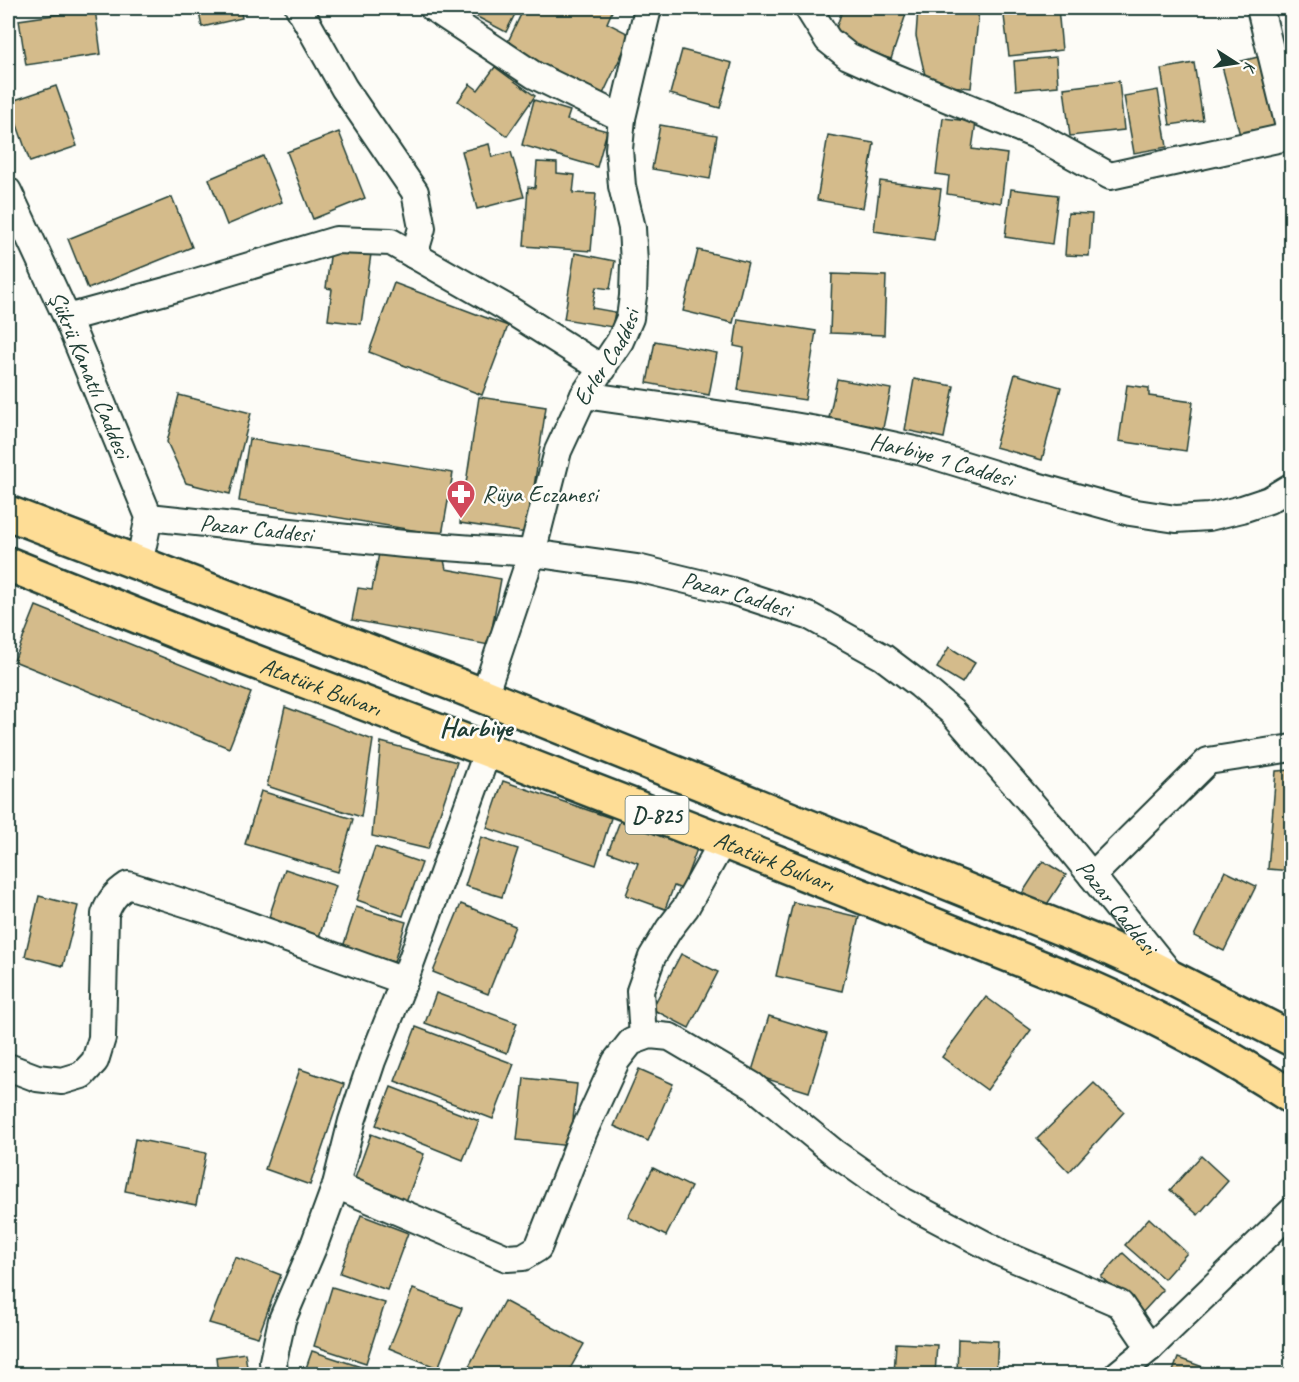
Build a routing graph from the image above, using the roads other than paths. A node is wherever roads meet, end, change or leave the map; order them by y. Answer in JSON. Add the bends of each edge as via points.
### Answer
{"nodes":[{"id":1,"x":299,"y":8,"type":"edge"},
{"id":2,"x":433,"y":8,"type":"edge"},
{"id":3,"x":648,"y":8,"type":"edge"},
{"id":4,"x":808,"y":8,"type":"edge"},
{"id":5,"x":1260,"y":8,"type":"edge"},
{"id":6,"x":622,"y":118,"type":"junction"},
{"id":7,"x":1291,"y":137,"type":"edge"},
{"id":8,"x":8,"y":191,"type":"edge"},
{"id":9,"x":414,"y":255,"type":"junction"},
{"id":10,"x":67,"y":318,"type":"junction"},
{"id":11,"x":603,"y":369,"type":"junction"},
{"id":12,"x":584,"y":395,"type":"junction"},
{"id":13,"x":1292,"y":486,"type":"edge"},
{"id":14,"x":8,"y":513,"type":"edge"},
{"id":15,"x":149,"y":517,"type":"junction"},
{"id":16,"x":532,"y":553,"type":"junction"},
{"id":17,"x":8,"y":564,"type":"edge"},
{"id":18,"x":139,"y":564,"type":"junction"},
{"id":19,"x":120,"y":609,"type":"junction"},
{"id":20,"x":484,"y":696,"type":"junction"},
{"id":21,"x":1292,"y":748,"type":"edge"},
{"id":22,"x":488,"y":750,"type":"junction"},
{"id":23,"x":723,"y":841,"type":"junction"},
{"id":24,"x":1092,"y":876,"type":"junction"},
{"id":25,"x":1174,"y":979,"type":"junction"},
{"id":26,"x":404,"y":981,"type":"junction"},
{"id":27,"x":643,"y":1037,"type":"junction"},
{"id":28,"x":1292,"y":1039,"type":"edge"},
{"id":29,"x":8,"y":1067,"type":"edge"},
{"id":30,"x":1292,"y":1097,"type":"edge"},
{"id":31,"x":336,"y":1185,"type":"junction"},
{"id":32,"x":1292,"y":1211,"type":"edge"},
{"id":33,"x":1150,"y":1348,"type":"junction"},
{"id":34,"x":274,"y":1374,"type":"edge"},
{"id":35,"x":1118,"y":1374,"type":"edge"}],
"edges":[{"from":1,"to":9,"type":"street","via":[[344,87],[415,192],[422,228]]},
{"from":2,"to":6,"type":"street","via":[[534,75]]},
{"from":3,"to":6,"type":"street","name":"Erler Caddesi"},
{"from":4,"to":7,"type":"street","via":[[828,40],[848,56],[1036,135],[1110,176]]},
{"from":5,"to":7,"type":"street"},
{"from":6,"to":11,"type":"street","name":"Erler Caddesi","via":[[619,149],[622,186],[632,228],[633,296],[630,318]]},
{"from":8,"to":10,"type":"street","name":"Şükrü Kanatlı Caddesi"},
{"from":9,"to":10,"type":"street","via":[[391,242],[336,240]]},
{"from":9,"to":11,"type":"street"},
{"from":10,"to":15,"type":"street","name":"Şükrü Kanatlı Caddesi"},
{"from":11,"to":12,"type":"street","name":"Erler Caddesi"},
{"from":12,"to":13,"type":"street","name":"Harbiye 1 Caddesi","via":[[863,438],[1130,512],[1176,519],[1242,509],[1269,500]]},
{"from":12,"to":16,"type":"street","name":"Erler Caddesi","via":[[558,451]]},
{"from":14,"to":18,"type":"highway","name":"Atatürk Bulvarı","number":"D-825"},
{"from":15,"to":16,"type":"street","name":"Pazar Caddesi","via":[[404,544]]},
{"from":15,"to":18,"type":"street"},
{"from":16,"to":20,"type":"street","name":"Erler Caddesi"},
{"from":16,"to":24,"type":"street","name":"Pazar Caddesi","via":[[636,568],[732,591],[812,617],[883,657],[952,712]]},
{"from":17,"to":19,"type":"highway","name":"Atatürk Bulvarı","number":"D-825"},
{"from":18,"to":19,"type":"highway"},
{"from":18,"to":20,"type":"highway","name":"Atatürk Bulvarı","number":"D-825"},
{"from":19,"to":22,"type":"highway","name":"Atatürk Bulvarı","number":"D-825"},
{"from":20,"to":25,"type":"highway","name":"Atatürk Bulvarı","number":"D-825","via":[[1100,944]]},
{"from":21,"to":24,"type":"street","via":[[1208,761]]},
{"from":22,"to":23,"type":"highway","name":"Atatürk Bulvarı","number":"D-825"},
{"from":22,"to":26,"type":"street"},
{"from":23,"to":27,"type":"street","via":[[652,957],[640,991]]},
{"from":23,"to":30,"type":"highway","name":"Atatürk Bulvarı","number":"D-825","via":[[1131,1005]]},
{"from":24,"to":25,"type":"street","name":"Pazar Caddesi"},
{"from":25,"to":28,"type":"highway","name":"Atatürk Bulvarı","number":"D-825"},
{"from":26,"to":29,"type":"street","via":[[128,885],[109,902],[105,914],[102,1038],[95,1061],[82,1075],[62,1081],[37,1078]]},
{"from":26,"to":31,"type":"street","via":[[372,1061]]},
{"from":27,"to":31,"type":"street","via":[[631,1042],[616,1061],[538,1248],[523,1257],[507,1258]]},
{"from":27,"to":33,"type":"street","via":[[670,1037],[753,1086],[836,1154],[903,1200],[1001,1253],[1120,1304]]},
{"from":31,"to":34,"type":"street","via":[[282,1320],[273,1360]]},
{"from":32,"to":33,"type":"street"},
{"from":33,"to":35,"type":"street"}]}
